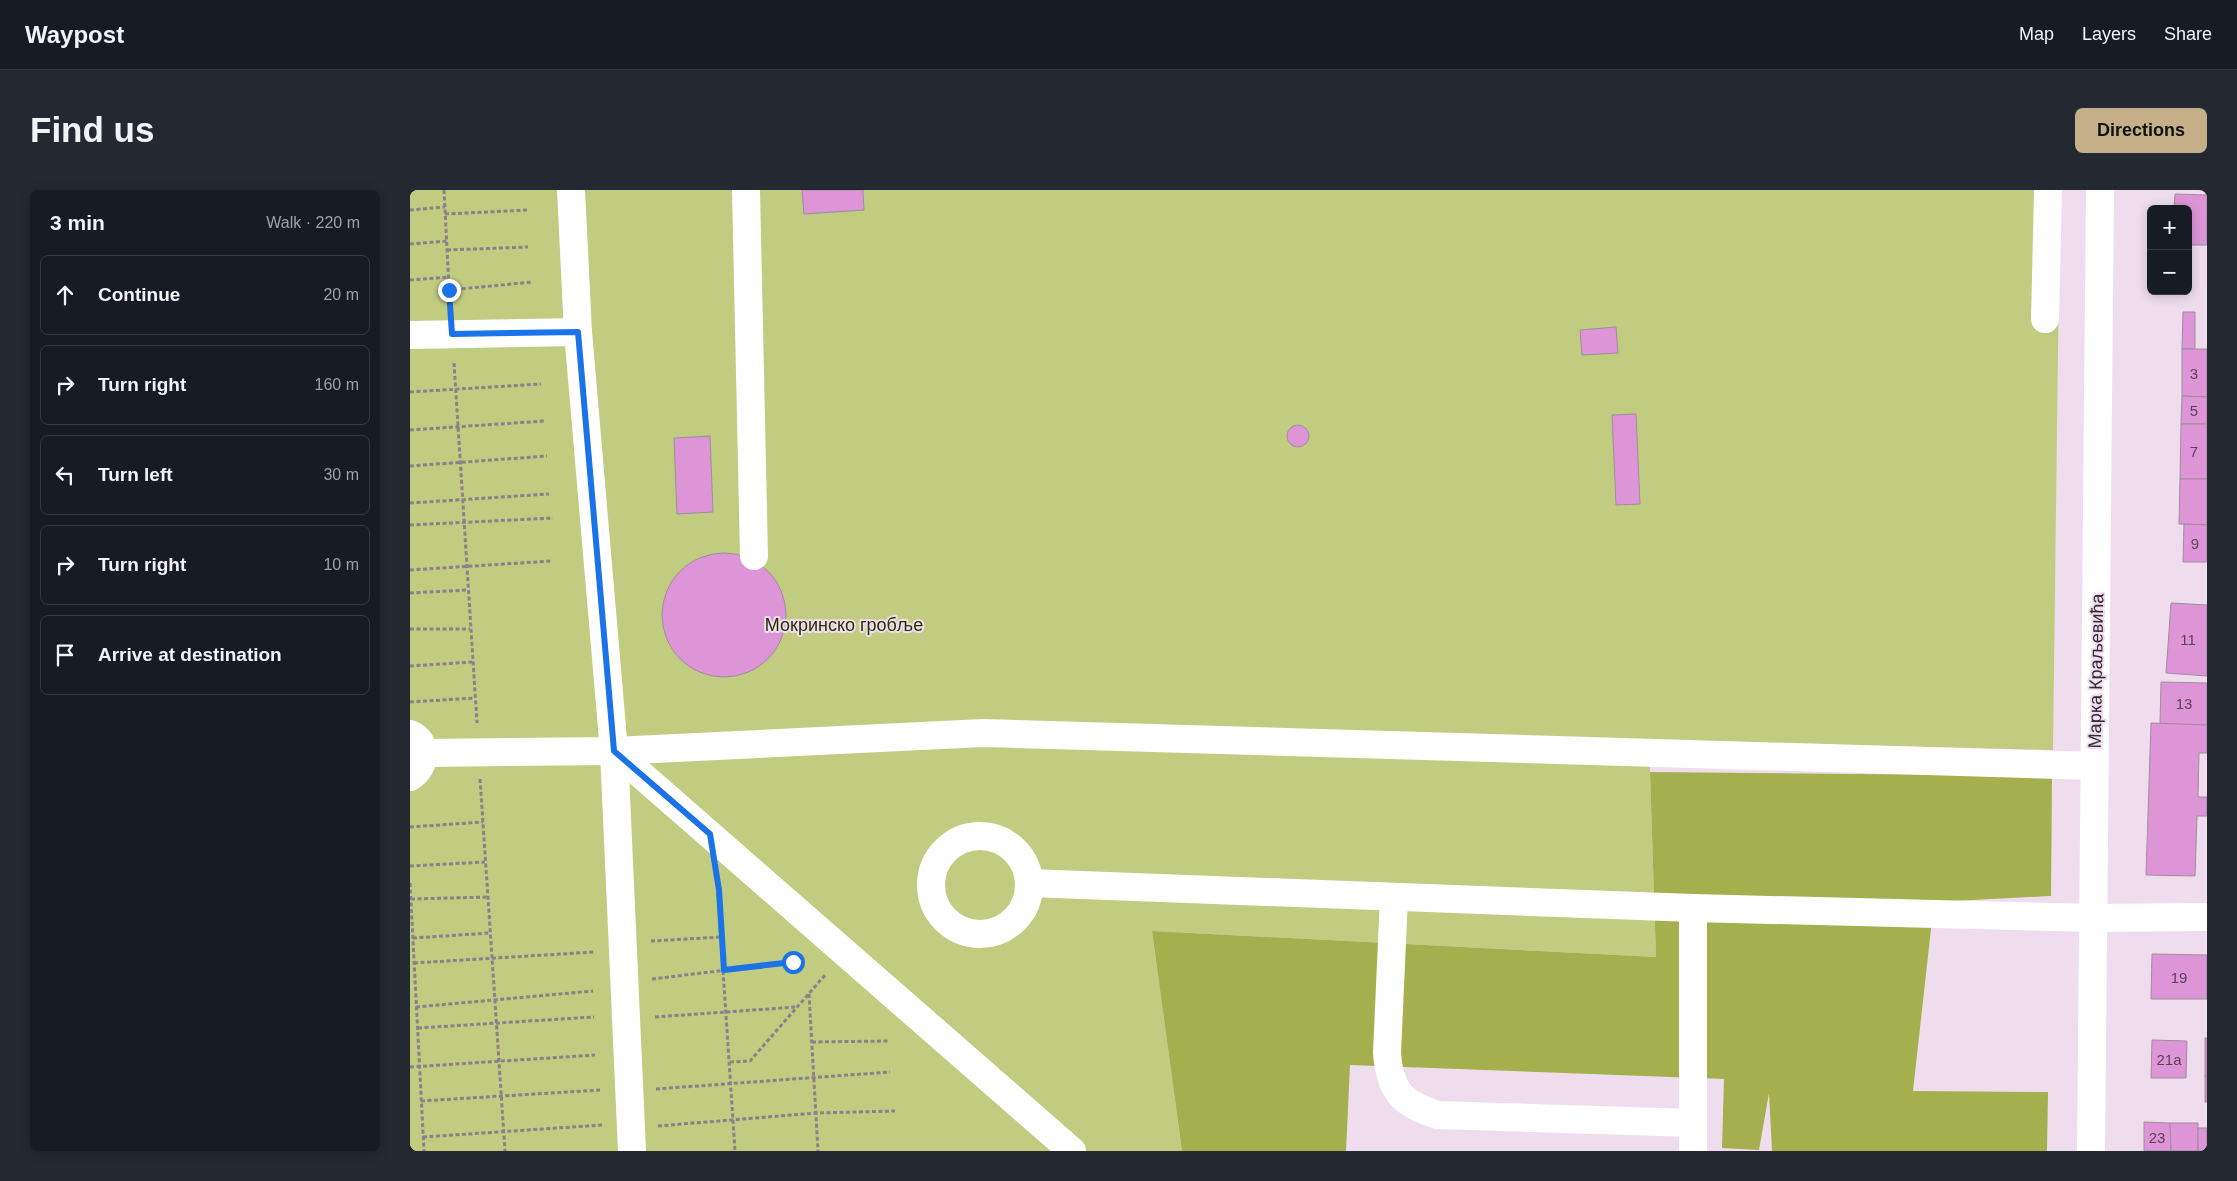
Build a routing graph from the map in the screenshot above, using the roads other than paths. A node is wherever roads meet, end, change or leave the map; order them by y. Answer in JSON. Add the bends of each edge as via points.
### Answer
{"nodes":[{"id":1,"x":570,"y":190,"type":"edge"},
{"id":2,"x":746,"y":190,"type":"edge"},
{"id":3,"x":2048,"y":190,"type":"edge"},
{"id":4,"x":2100,"y":190,"type":"edge"},
{"id":5,"x":2045,"y":319,"type":"dead end"},
{"id":6,"x":578,"y":332,"type":"junction"},
{"id":7,"x":410,"y":335,"type":"edge"},
{"id":8,"x":754,"y":556,"type":"dead end"},
{"id":9,"x":417,"y":744,"type":"edge"},
{"id":10,"x":614,"y":751,"type":"junction"},
{"id":11,"x":2095,"y":766,"type":"junction"},
{"id":12,"x":410,"y":777,"type":"edge"},
{"id":13,"x":1029,"y":883,"type":"dead end"},
{"id":14,"x":1394,"y":897,"type":"junction"},
{"id":15,"x":1693,"y":908,"type":"junction"},
{"id":16,"x":2207,"y":917,"type":"edge"},
{"id":17,"x":2094,"y":918,"type":"junction"},
{"id":18,"x":1693,"y":1123,"type":"junction"},
{"id":19,"x":632,"y":1151,"type":"edge"},
{"id":20,"x":1072,"y":1151,"type":"edge"},
{"id":21,"x":1693,"y":1151,"type":"edge"},
{"id":22,"x":2091,"y":1151,"type":"edge"}],
"edges":[{"from":1,"to":6,"type":"main road"},
{"from":2,"to":8,"type":"main road"},
{"from":3,"to":5,"type":"main road"},
{"from":4,"to":11,"type":"main road","name":"Марка Краљевића"},
{"from":6,"to":7,"type":"main road"},
{"from":6,"to":10,"type":"main road"},
{"from":9,"to":10,"type":"main road","via":[[478,753]]},
{"from":9,"to":12,"type":"main road","via":[[422,764]]},
{"from":10,"to":11,"type":"main road","via":[[984,733]]},
{"from":10,"to":19,"type":"main road"},
{"from":10,"to":20,"type":"main road"},
{"from":11,"to":17,"type":"main road","name":"Марка Краљевића"},
{"from":13,"to":14,"type":"main road"},
{"from":14,"to":15,"type":"main road"},
{"from":14,"to":18,"type":"main road","via":[[1387,1053],[1388,1070],[1400,1096],[1417,1108],[1437,1115]]},
{"from":15,"to":17,"type":"main road"},
{"from":15,"to":18,"type":"main road"},
{"from":16,"to":17,"type":"main road"},
{"from":17,"to":22,"type":"main road","name":"Марка Краљевића"},
{"from":18,"to":21,"type":"main road"}]}
